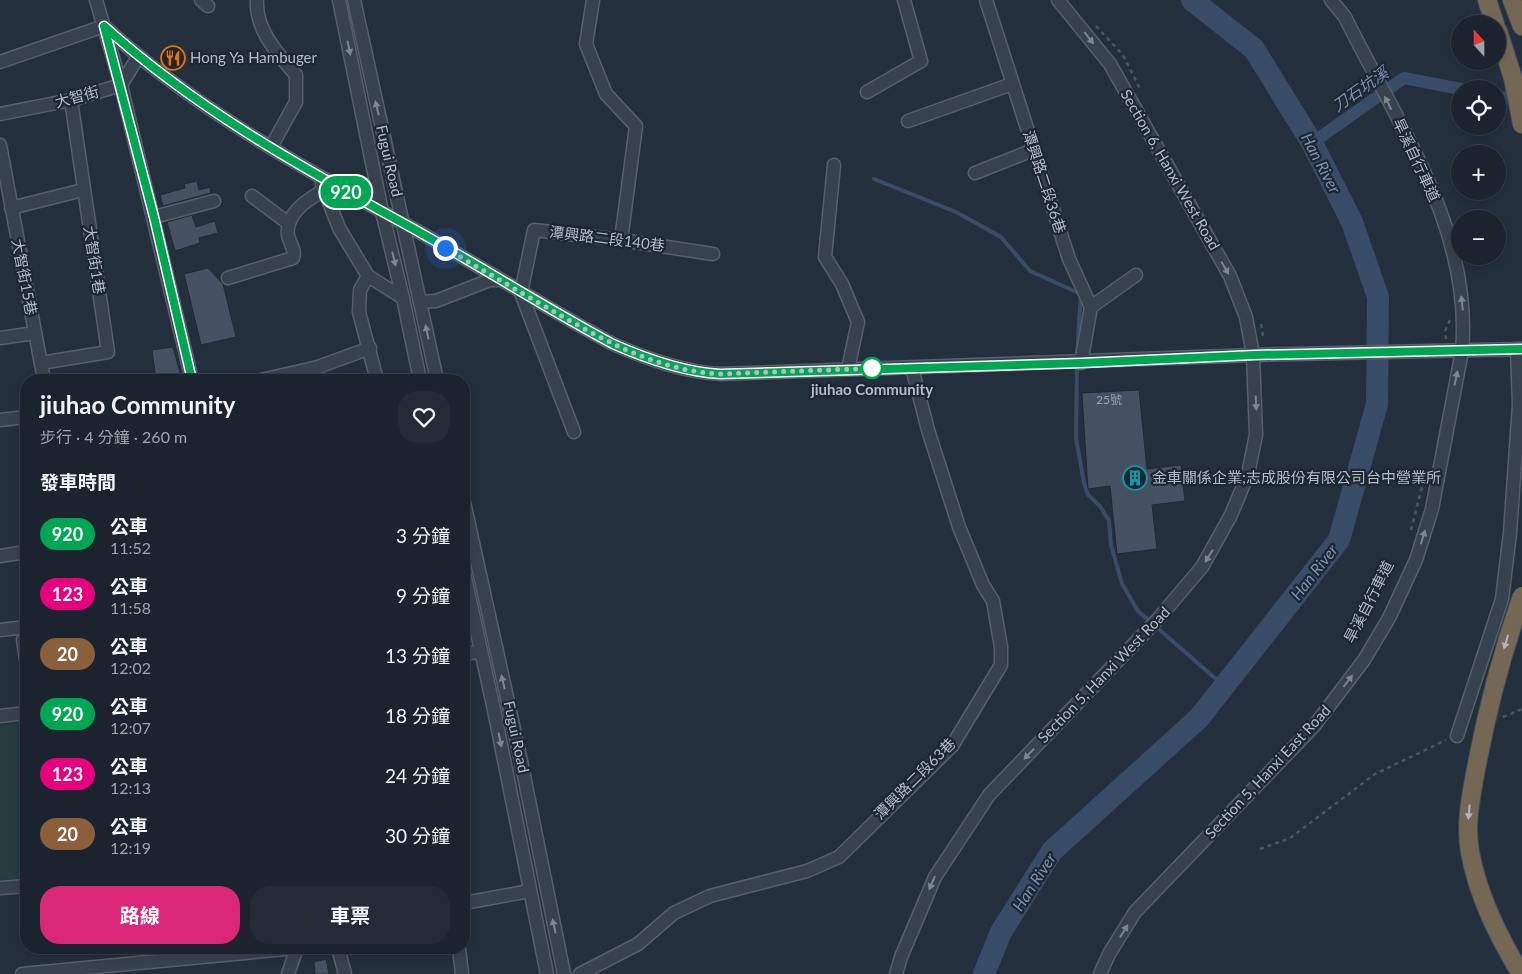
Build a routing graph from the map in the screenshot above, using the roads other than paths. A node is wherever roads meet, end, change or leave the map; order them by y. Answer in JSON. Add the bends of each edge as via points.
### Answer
{"nodes":[{"id":1,"x":96,"y":0,"type":"edge"},
{"id":2,"x":257,"y":0,"type":"edge"},
{"id":3,"x":339,"y":0,"type":"edge"},
{"id":4,"x":354,"y":0,"type":"edge"},
{"id":5,"x":593,"y":0,"type":"edge"},
{"id":6,"x":904,"y":0,"type":"edge"},
{"id":7,"x":986,"y":0,"type":"edge"},
{"id":8,"x":1058,"y":0,"type":"edge"},
{"id":9,"x":1330,"y":0,"type":"edge"},
{"id":10,"x":1487,"y":0,"type":"edge"},
{"id":11,"x":1512,"y":0,"type":"edge"},
{"id":12,"x":1492,"y":15,"type":"edge"},
{"id":13,"x":104,"y":26,"type":"junction"},
{"id":14,"x":1522,"y":26,"type":"edge"},
{"id":15,"x":1506,"y":54,"type":"edge"},
{"id":16,"x":138,"y":57,"type":"junction"},
{"id":17,"x":0,"y":62,"type":"edge"},
{"id":18,"x":1012,"y":84,"type":"junction"},
{"id":19,"x":121,"y":85,"type":"junction"},
{"id":20,"x":867,"y":92,"type":"dead end"},
{"id":21,"x":71,"y":100,"type":"junction"},
{"id":22,"x":0,"y":114,"type":"edge"},
{"id":23,"x":908,"y":121,"type":"dead end"},
{"id":24,"x":1522,"y":124,"type":"edge"},
{"id":25,"x":0,"y":144,"type":"edge"},
{"id":26,"x":271,"y":147,"type":"junction"},
{"id":27,"x":1033,"y":150,"type":"junction"},
{"id":28,"x":834,"y":165,"type":"dead end"},
{"id":29,"x":975,"y":173,"type":"dead end"},
{"id":30,"x":320,"y":177,"type":"junction"},
{"id":31,"x":3,"y":182,"type":"edge"},
{"id":32,"x":83,"y":190,"type":"junction"},
{"id":33,"x":324,"y":190,"type":"junction"},
{"id":34,"x":252,"y":196,"type":"dead end"},
{"id":35,"x":214,"y":201,"type":"dead end"},
{"id":36,"x":10,"y":208,"type":"junction"},
{"id":37,"x":382,"y":212,"type":"junction"},
{"id":38,"x":154,"y":217,"type":"junction"},
{"id":39,"x":288,"y":223,"type":"junction"},
{"id":40,"x":404,"y":224,"type":"junction"},
{"id":41,"x":621,"y":240,"type":"junction"},
{"id":42,"x":713,"y":254,"type":"dead end"},
{"id":43,"x":1136,"y":275,"type":"dead end"},
{"id":44,"x":368,"y":276,"type":"junction"},
{"id":45,"x":228,"y":278,"type":"dead end"},
{"id":46,"x":499,"y":280,"type":"junction"},
{"id":47,"x":521,"y":293,"type":"junction"},
{"id":48,"x":403,"y":298,"type":"junction"},
{"id":49,"x":420,"y":302,"type":"junction"},
{"id":50,"x":1091,"y":307,"type":"junction"},
{"id":51,"x":35,"y":333,"type":"junction"},
{"id":52,"x":0,"y":338,"type":"edge"},
{"id":53,"x":370,"y":348,"type":"junction"},
{"id":54,"x":1519,"y":349,"type":"edge"},
{"id":55,"x":1462,"y":351,"type":"junction"},
{"id":56,"x":1259,"y":355,"type":"junction"},
{"id":57,"x":41,"y":363,"type":"junction"},
{"id":58,"x":1081,"y":363,"type":"junction"},
{"id":59,"x":318,"y":367,"type":"junction"},
{"id":60,"x":912,"y":368,"type":"junction"},
{"id":61,"x":848,"y":369,"type":"junction"},
{"id":62,"x":43,"y":374,"type":"edge"},
{"id":63,"x":191,"y":374,"type":"edge"},
{"id":64,"x":287,"y":374,"type":"edge"},
{"id":65,"x":320,"y":374,"type":"edge"},
{"id":66,"x":376,"y":374,"type":"edge"},
{"id":67,"x":419,"y":374,"type":"edge"},
{"id":68,"x":436,"y":374,"type":"edge"},
{"id":69,"x":1521,"y":408,"type":"edge"},
{"id":70,"x":20,"y":418,"type":"edge"},
{"id":71,"x":0,"y":420,"type":"edge"},
{"id":72,"x":574,"y":432,"type":"dead end"},
{"id":73,"x":470,"y":529,"type":"edge"},
{"id":74,"x":20,"y":553,"type":"edge"},
{"id":75,"x":0,"y":556,"type":"edge"},
{"id":76,"x":1522,"y":596,"type":"edge"},
{"id":77,"x":470,"y":602,"type":"edge"},
{"id":78,"x":20,"y":628,"type":"edge"},
{"id":79,"x":0,"y":630,"type":"edge"},
{"id":80,"x":480,"y":651,"type":"junction"},
{"id":81,"x":470,"y":654,"type":"edge"},
{"id":82,"x":20,"y":714,"type":"edge"},
{"id":83,"x":0,"y":716,"type":"edge"},
{"id":84,"x":1457,"y":736,"type":"road end"},
{"id":85,"x":20,"y":886,"type":"edge"},
{"id":86,"x":0,"y":888,"type":"edge"},
{"id":87,"x":530,"y":891,"type":"junction"},
{"id":88,"x":470,"y":902,"type":"edge"},
{"id":89,"x":175,"y":954,"type":"edge"},
{"id":90,"x":236,"y":954,"type":"edge"},
{"id":91,"x":295,"y":954,"type":"edge"},
{"id":92,"x":340,"y":954,"type":"edge"},
{"id":93,"x":460,"y":954,"type":"edge"},
{"id":94,"x":176,"y":960,"type":"junction"},
{"id":95,"x":81,"y":971,"type":"edge"},
{"id":96,"x":22,"y":974,"type":"edge"},
{"id":97,"x":288,"y":974,"type":"edge"},
{"id":98,"x":345,"y":974,"type":"edge"},
{"id":99,"x":462,"y":974,"type":"edge"},
{"id":100,"x":548,"y":974,"type":"edge"},
{"id":101,"x":564,"y":974,"type":"edge"},
{"id":102,"x":580,"y":974,"type":"edge"},
{"id":103,"x":896,"y":974,"type":"edge"},
{"id":104,"x":1100,"y":974,"type":"edge"},
{"id":105,"x":1520,"y":974,"type":"edge"}],
"edges":[{"from":1,"to":13,"type":"street"},
{"from":2,"to":26,"type":"street","via":[[256,9],[270,44],[296,75],[296,102]]},
{"from":3,"to":37,"type":"street","name":"Fugui Road","one_way":true},
{"from":40,"to":4,"type":"street","name":"Fugui Road","one_way":true},
{"from":5,"to":41,"type":"street","via":[[586,44],[606,94],[636,126]]},
{"from":6,"to":20,"type":"street","via":[[921,61]]},
{"from":7,"to":18,"type":"street","name":"潭興路二段36巷"},
{"from":8,"to":56,"type":"street","name":"Section 6, Hanxi West Road","one_way":true,"via":[[1110,64],[1230,276]]},
{"from":55,"to":9,"type":"street","name":"Section 5, Hanxi East Road","one_way":true,"via":[[1463,308],[1450,237],[1415,154],[1345,17]]},
{"from":10,"to":12,"type":"highway"},
{"from":11,"to":14,"type":"highway"},
{"from":13,"to":16,"type":"street"},
{"from":13,"to":17,"type":"street"},
{"from":13,"to":19,"type":"street"},
{"from":15,"to":24,"type":"highway","via":[[1514,78]]},
{"from":16,"to":19,"type":"street"},
{"from":16,"to":26,"type":"street"},
{"from":18,"to":23,"type":"street"},
{"from":18,"to":27,"type":"street","name":"潭興路二段36巷"},
{"from":19,"to":21,"type":"street","name":"大智街"},
{"from":19,"to":38,"type":"street"},
{"from":21,"to":22,"type":"street","name":"大智街"},
{"from":21,"to":32,"type":"street","name":"大智街1巷"},
{"from":25,"to":31,"type":"street","name":"大智街15巷"},
{"from":26,"to":30,"type":"street"},
{"from":27,"to":29,"type":"street"},
{"from":27,"to":50,"type":"street","name":"潭興路二段36巷","via":[[1069,259]]},
{"from":28,"to":61,"type":"street","via":[[825,257],[842,284],[858,322]]},
{"from":30,"to":33,"type":"street"},
{"from":30,"to":37,"type":"street"},
{"from":31,"to":36,"type":"street","name":"大智街15巷"},
{"from":32,"to":36,"type":"street"},
{"from":32,"to":57,"type":"street","name":"大智街1巷","via":[[108,352]]},
{"from":33,"to":39,"type":"street","via":[[304,202]]},
{"from":33,"to":44,"type":"street","via":[[339,228]]},
{"from":34,"to":39,"type":"street"},
{"from":35,"to":38,"type":"street"},
{"from":36,"to":51,"type":"street","name":"大智街15巷"},
{"from":37,"to":40,"type":"street"},
{"from":37,"to":48,"type":"street","name":"Fugui Road","one_way":true},
{"from":38,"to":63,"type":"street"},
{"from":39,"to":45,"type":"street","via":[[288,235],[295,252],[293,258]]},
{"from":40,"to":46,"type":"street"},
{"from":40,"to":49,"type":"street","name":"Fugui Road"},
{"from":41,"to":42,"type":"street","name":"潭興路二段140巷"},
{"from":41,"to":47,"type":"street","name":"潭興路二段140巷","via":[[534,230]]},
{"from":43,"to":50,"type":"street"},
{"from":44,"to":48,"type":"street"},
{"from":44,"to":53,"type":"street","via":[[360,290],[360,312]]},
{"from":46,"to":47,"type":"street"},
{"from":46,"to":49,"type":"street"},
{"from":47,"to":61,"type":"street","via":[[613,344],[688,370],[720,374]]},
{"from":47,"to":72,"type":"street"},
{"from":48,"to":67,"type":"street","name":"Fugui Road"},
{"from":68,"to":49,"type":"street","name":"Fugui Road","one_way":true},
{"from":50,"to":58,"type":"street"},
{"from":51,"to":52,"type":"street"},
{"from":51,"to":57,"type":"street","name":"大智街15巷"},
{"from":53,"to":59,"type":"street"},
{"from":53,"to":66,"type":"street"},
{"from":54,"to":55,"type":"street"},
{"from":54,"to":69,"type":"street"},
{"from":55,"to":56,"type":"street"},
{"from":104,"to":55,"type":"street","name":"Section 5, Hanxi East Road","one_way":true,"via":[[1135,912],[1314,726],[1364,660],[1389,618],[1416,560],[1432,509]]},
{"from":56,"to":58,"type":"street"},
{"from":56,"to":103,"type":"street","name":"Section 5, Hanxi West Road","one_way":true,"via":[[1256,435],[1248,474],[1218,540],[1178,598],[989,795],[935,877]]},
{"from":57,"to":62,"type":"street","name":"大智街15巷"},
{"from":58,"to":60,"type":"street"},
{"from":59,"to":64,"type":"street"},
{"from":59,"to":65,"type":"street"},
{"from":60,"to":61,"type":"street"},
{"from":60,"to":102,"type":"street","name":"潭興路二段63巷","via":[[959,527],[993,601],[1001,665],[952,746],[838,857],[807,871],[710,896],[674,913],[638,944]]},
{"from":69,"to":84,"type":"street","via":[[1502,599]]},
{"from":70,"to":71,"type":"street"},
{"from":101,"to":73,"type":"street","name":"Fugui Road","one_way":true},
{"from":74,"to":75,"type":"street"},
{"from":76,"to":105,"type":"highway","one_way":true,"bridge":true,"via":[[1487,711],[1468,812],[1470,850],[1478,885],[1498,936]]},
{"from":77,"to":80,"type":"street","name":"Fugui Road"},
{"from":78,"to":79,"type":"street"},
{"from":80,"to":81,"type":"street"},
{"from":80,"to":87,"type":"street","name":"Fugui Road","one_way":true},
{"from":82,"to":83,"type":"street"},
{"from":85,"to":86,"type":"street"},
{"from":87,"to":88,"type":"street"},
{"from":87,"to":100,"type":"street","name":"Fugui Road"},
{"from":89,"to":94,"type":"street"},
{"from":90,"to":94,"type":"street"},
{"from":91,"to":97,"type":"street"},
{"from":92,"to":98,"type":"street"},
{"from":93,"to":99,"type":"street"},
{"from":94,"to":95,"type":"street"},
{"from":95,"to":96,"type":"street"}]}
